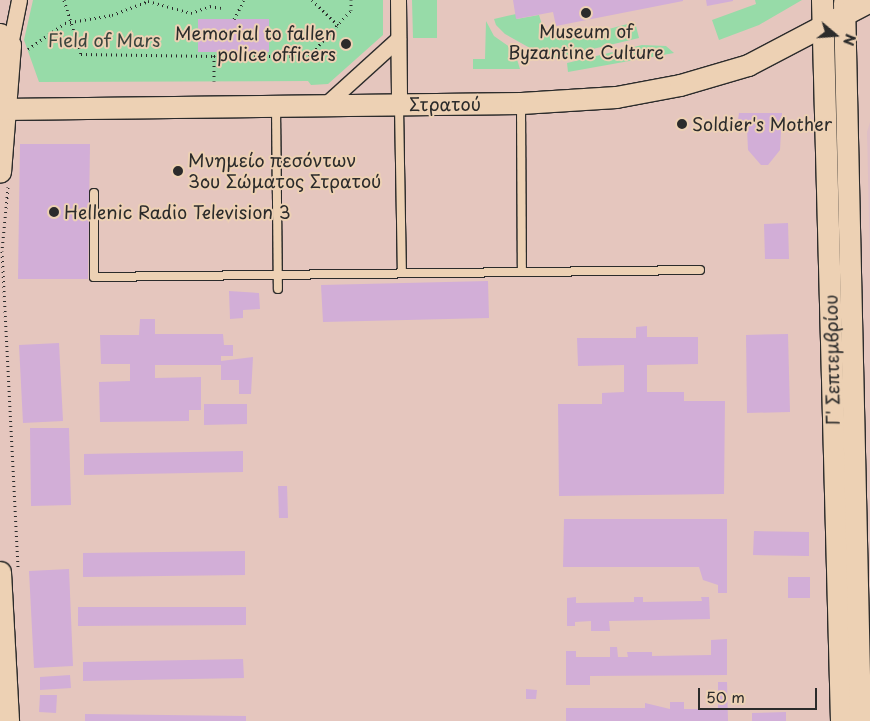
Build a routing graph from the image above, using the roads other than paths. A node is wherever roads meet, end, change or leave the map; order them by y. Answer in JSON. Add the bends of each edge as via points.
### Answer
{"nodes":[{"id":1,"x":19,"y":0,"type":"edge"},
{"id":2,"x":398,"y":0,"type":"edge"},
{"id":3,"x":822,"y":0,"type":"edge"},
{"id":4,"x":870,"y":1,"type":"edge"},
{"id":5,"x":845,"y":7,"type":"edge"},
{"id":6,"x":825,"y":27,"type":"junction"},
{"id":7,"x":398,"y":39,"type":"junction"},
{"id":8,"x":13,"y":43,"type":"edge"},
{"id":9,"x":399,"y":104,"type":"junction"},
{"id":10,"x":521,"y":104,"type":"junction"},
{"id":11,"x":324,"y":106,"type":"junction"},
{"id":12,"x":276,"y":107,"type":"junction"},
{"id":13,"x":3,"y":109,"type":"edge"},
{"id":14,"x":4,"y":175,"type":"edge"},
{"id":15,"x":94,"y":193,"type":"dead end"},
{"id":16,"x":700,"y":270,"type":"dead end"},
{"id":17,"x":402,"y":272,"type":"junction"},
{"id":18,"x":522,"y":272,"type":"junction"},
{"id":19,"x":278,"y":276,"type":"junction"},
{"id":20,"x":278,"y":289,"type":"dead end"},
{"id":21,"x":847,"y":540,"type":"junction"},
{"id":22,"x":9,"y":573,"type":"edge"},
{"id":23,"x":6,"y":720,"type":"edge"},
{"id":24,"x":841,"y":721,"type":"edge"},
{"id":25,"x":860,"y":721,"type":"edge"}],
"edges":[{"from":1,"to":8,"type":"street"},
{"from":2,"to":7,"type":"street"},
{"from":3,"to":6,"type":"main road","name":"Γ' Σεπτεμβρίου"},
{"from":4,"to":5,"type":"main road","name":"Στρατού"},
{"from":5,"to":6,"type":"main road","name":"Στρατού"},
{"from":5,"to":21,"type":"main road","name":"Γ' Σεπτεμβρίου","via":[[850,175]]},
{"from":6,"to":10,"type":"main road","name":"Στρατού","via":[[763,59],[706,79],[616,97]]},
{"from":6,"to":21,"type":"main road","name":"Γ' Σεπτεμβρίου","via":[[828,174]]},
{"from":7,"to":9,"type":"street"},
{"from":7,"to":11,"type":"street"},
{"from":8,"to":13,"type":"main road"},
{"from":9,"to":10,"type":"main road","name":"Στρατού"},
{"from":9,"to":11,"type":"main road","name":"Στρατού"},
{"from":9,"to":17,"type":"lane"},
{"from":10,"to":18,"type":"lane"},
{"from":11,"to":12,"type":"main road","name":"Στρατού"},
{"from":12,"to":13,"type":"main road","name":"Στρατού"},
{"from":12,"to":19,"type":"lane"},
{"from":13,"to":14,"type":"main road"},
{"from":15,"to":19,"type":"lane","via":[[94,277]]},
{"from":16,"to":18,"type":"lane"},
{"from":17,"to":18,"type":"lane"},
{"from":17,"to":19,"type":"lane"},
{"from":19,"to":20,"type":"lane"},
{"from":21,"to":24,"type":"main road","name":"Γ' Σεπτεμβρίου"},
{"from":21,"to":25,"type":"main road","name":"Γ' Σεπτεμβρίου"},
{"from":22,"to":23,"type":"main road"}]}
